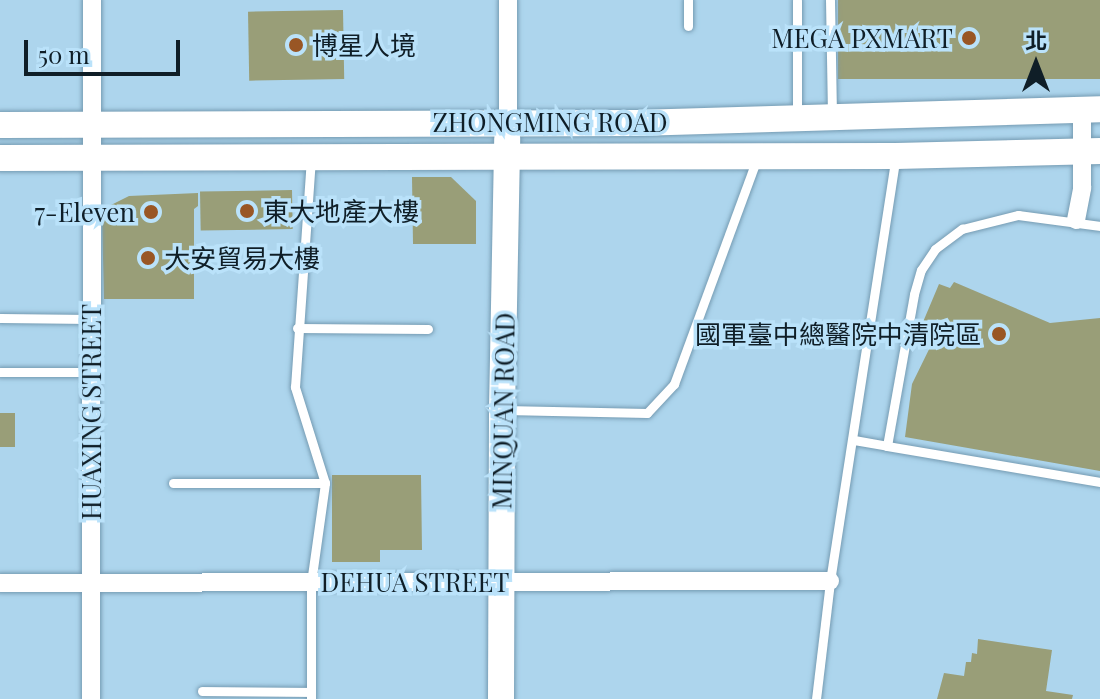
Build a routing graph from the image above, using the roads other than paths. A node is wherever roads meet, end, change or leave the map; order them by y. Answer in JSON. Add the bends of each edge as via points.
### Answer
{"nodes":[{"id":1,"x":92,"y":0,"type":"edge"},
{"id":2,"x":508,"y":0,"type":"edge"},
{"id":3,"x":688,"y":0,"type":"edge"},
{"id":4,"x":797,"y":0,"type":"edge"},
{"id":5,"x":830,"y":0,"type":"edge"},
{"id":6,"x":688,"y":26,"type":"dead end"},
{"id":7,"x":1091,"y":109,"type":"edge"},
{"id":8,"x":797,"y":118,"type":"junction"},
{"id":9,"x":832,"y":118,"type":"junction"},
{"id":10,"x":508,"y":123,"type":"junction"},
{"id":11,"x":0,"y":125,"type":"edge"},
{"id":12,"x":92,"y":126,"type":"junction"},
{"id":13,"x":1090,"y":151,"type":"edge"},
{"id":14,"x":759,"y":156,"type":"junction"},
{"id":15,"x":896,"y":156,"type":"junction"},
{"id":16,"x":311,"y":157,"type":"junction"},
{"id":17,"x":507,"y":157,"type":"junction"},
{"id":18,"x":0,"y":158,"type":"edge"},
{"id":19,"x":92,"y":158,"type":"junction"},
{"id":20,"x":1076,"y":220,"type":"junction"},
{"id":21,"x":1100,"y":226,"type":"edge"},
{"id":22,"x":0,"y":318,"type":"edge"},
{"id":23,"x":91,"y":319,"type":"junction"},
{"id":24,"x":297,"y":328,"type":"junction"},
{"id":25,"x":428,"y":329,"type":"dead end"},
{"id":26,"x":0,"y":372,"type":"edge"},
{"id":27,"x":91,"y":372,"type":"junction"},
{"id":28,"x":502,"y":410,"type":"junction"},
{"id":29,"x":854,"y":440,"type":"junction"},
{"id":30,"x":887,"y":446,"type":"junction"},
{"id":31,"x":1100,"y":482,"type":"edge"},
{"id":32,"x":173,"y":483,"type":"dead end"},
{"id":33,"x":325,"y":483,"type":"junction"},
{"id":34,"x":502,"y":581,"type":"junction"},
{"id":35,"x":830,"y":581,"type":"junction"},
{"id":36,"x":0,"y":583,"type":"edge"},
{"id":37,"x":91,"y":583,"type":"junction"},
{"id":38,"x":311,"y":583,"type":"junction"},
{"id":39,"x":202,"y":691,"type":"dead end"},
{"id":40,"x":311,"y":695,"type":"edge"},
{"id":41,"x":91,"y":699,"type":"edge"},
{"id":42,"x":501,"y":699,"type":"edge"},
{"id":43,"x":816,"y":699,"type":"edge"}],
"edges":[{"from":1,"to":12,"type":"street","name":"HUAXING STREET"},
{"from":2,"to":10,"type":"street"},
{"from":3,"to":6,"type":"lane"},
{"from":4,"to":8,"type":"lane"},
{"from":5,"to":9,"type":"lane"},
{"from":7,"to":9,"type":"main road","name":"ZHONGMING ROAD"},
{"from":7,"to":13,"type":"street"},
{"from":8,"to":9,"type":"main road","name":"ZHONGMING ROAD"},
{"from":8,"to":10,"type":"main road","name":"ZHONGMING ROAD"},
{"from":10,"to":12,"type":"main road","name":"ZHONGMING ROAD"},
{"from":10,"to":17,"type":"main road","name":"MINQUAN ROAD"},
{"from":11,"to":12,"type":"main road","name":"ZHONGMING ROAD"},
{"from":12,"to":19,"type":"street","name":"HUAXING STREET"},
{"from":13,"to":15,"type":"main road","name":"ZHONGMING ROAD"},
{"from":13,"to":20,"type":"street"},
{"from":14,"to":15,"type":"main road","name":"ZHONGMING ROAD"},
{"from":14,"to":17,"type":"main road","name":"ZHONGMING ROAD"},
{"from":14,"to":28,"type":"lane","via":[[674,384],[647,413]]},
{"from":15,"to":29,"type":"lane"},
{"from":16,"to":17,"type":"main road","name":"ZHONGMING ROAD"},
{"from":16,"to":19,"type":"main road","name":"ZHONGMING ROAD"},
{"from":16,"to":24,"type":"lane"},
{"from":17,"to":28,"type":"main road","name":"MINQUAN ROAD"},
{"from":18,"to":19,"type":"main road","name":"ZHONGMING ROAD"},
{"from":19,"to":23,"type":"street","name":"HUAXING STREET"},
{"from":20,"to":21,"type":"lane"},
{"from":20,"to":30,"type":"lane","via":[[1018,215],[988,220],[962,229],[935,249],[914,294]]},
{"from":22,"to":23,"type":"lane"},
{"from":23,"to":27,"type":"street","name":"HUAXING STREET"},
{"from":24,"to":25,"type":"lane"},
{"from":24,"to":33,"type":"lane","via":[[295,387]]},
{"from":26,"to":27,"type":"lane"},
{"from":27,"to":37,"type":"street","name":"HUAXING STREET"},
{"from":28,"to":34,"type":"main road","name":"MINQUAN ROAD"},
{"from":29,"to":30,"type":"lane"},
{"from":29,"to":35,"type":"lane"},
{"from":30,"to":31,"type":"lane"},
{"from":32,"to":33,"type":"lane"},
{"from":33,"to":38,"type":"lane"},
{"from":34,"to":35,"type":"street","name":"DEHUA STREET"},
{"from":34,"to":38,"type":"street","name":"DEHUA STREET"},
{"from":34,"to":42,"type":"main road","name":"MINQUAN ROAD"},
{"from":35,"to":43,"type":"lane"},
{"from":36,"to":37,"type":"street","name":"DEHUA STREET"},
{"from":37,"to":38,"type":"street","name":"DEHUA STREET"},
{"from":37,"to":41,"type":"street","name":"HUAXING STREET"},
{"from":38,"to":40,"type":"lane"},
{"from":39,"to":40,"type":"lane"}]}
